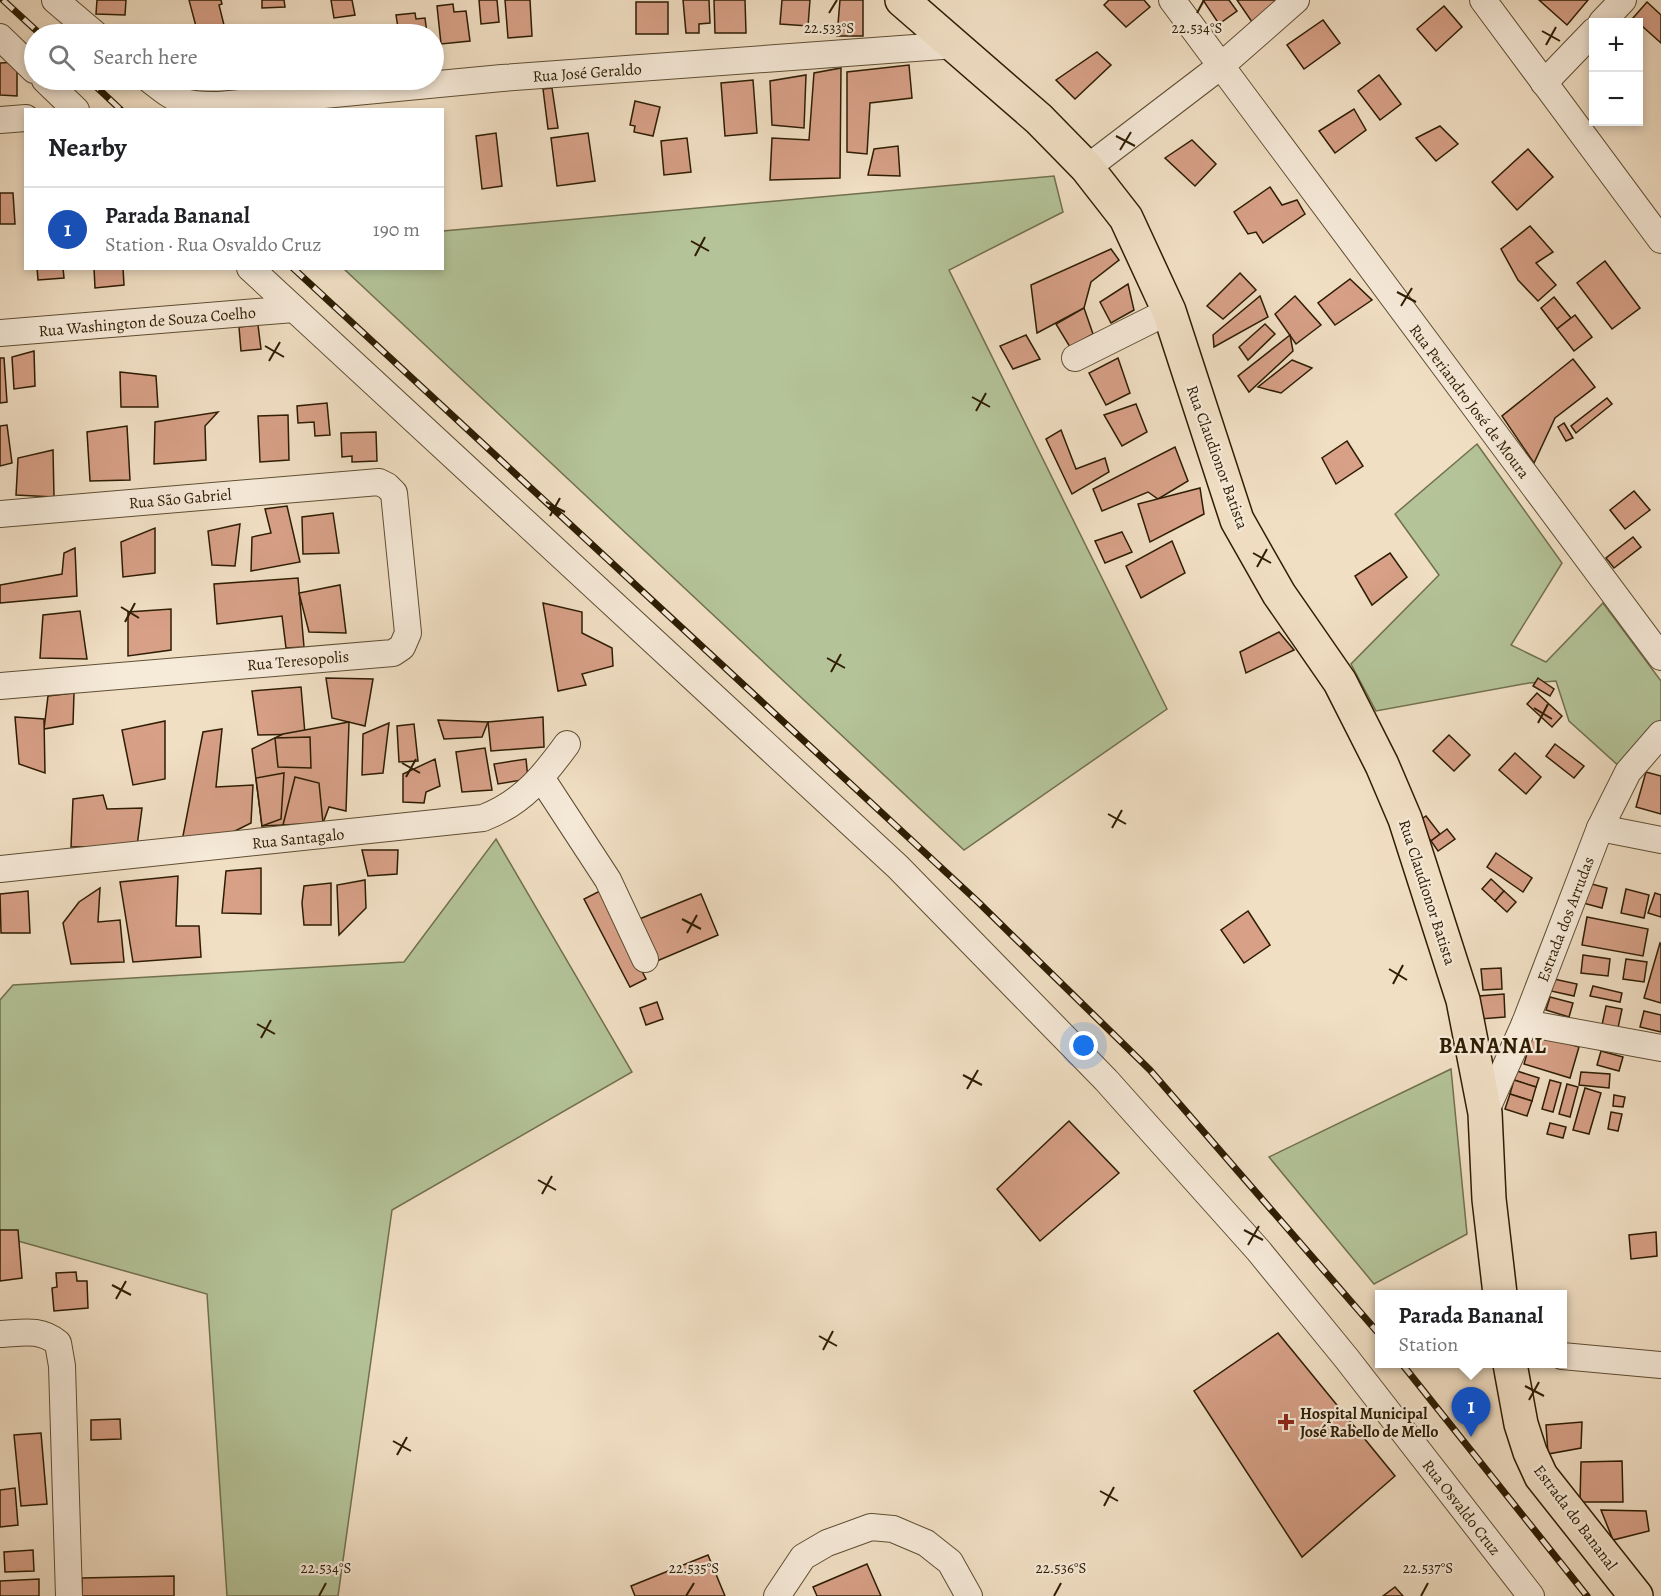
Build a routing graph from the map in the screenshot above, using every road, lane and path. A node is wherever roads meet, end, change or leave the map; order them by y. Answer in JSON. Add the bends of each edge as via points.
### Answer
{"nodes":[{"id":1,"x":55,"y":0,"type":"edge"},
{"id":2,"x":902,"y":0,"type":"edge"},
{"id":3,"x":1172,"y":0,"type":"edge"},
{"id":4,"x":1296,"y":0,"type":"edge"},
{"id":5,"x":1483,"y":0,"type":"edge"},
{"id":6,"x":1623,"y":0,"type":"edge"},
{"id":7,"x":1606,"y":18,"type":"edge"},
{"id":8,"x":83,"y":24,"type":"edge"},
{"id":9,"x":1589,"y":35,"type":"edge"},
{"id":10,"x":0,"y":37,"type":"edge"},
{"id":11,"x":956,"y":45,"type":"junction"},
{"id":12,"x":24,"y":60,"type":"edge"},
{"id":13,"x":1222,"y":65,"type":"junction"},
{"id":14,"x":1544,"y":83,"type":"junction"},
{"id":15,"x":444,"y":84,"type":"edge"},
{"id":16,"x":55,"y":90,"type":"edge"},
{"id":17,"x":163,"y":90,"type":"edge"},
{"id":18,"x":376,"y":90,"type":"edge"},
{"id":19,"x":74,"y":108,"type":"edge"},
{"id":20,"x":24,"y":118,"type":"edge"},
{"id":21,"x":0,"y":120,"type":"edge"},
{"id":22,"x":1087,"y":168,"type":"junction"},
{"id":23,"x":1661,"y":240,"type":"edge"},
{"id":24,"x":252,"y":270,"type":"edge"},
{"id":25,"x":294,"y":309,"type":"junction"},
{"id":26,"x":1169,"y":311,"type":"junction"},
{"id":27,"x":0,"y":333,"type":"edge"},
{"id":28,"x":1075,"y":357,"type":"dead end"},
{"id":29,"x":360,"y":483,"type":"joint"},
{"id":30,"x":0,"y":514,"type":"edge"},
{"id":31,"x":1661,"y":657,"type":"edge"},
{"id":32,"x":0,"y":686,"type":"edge"},
{"id":33,"x":1661,"y":734,"type":"edge"},
{"id":34,"x":567,"y":744,"type":"dead end"},
{"id":35,"x":542,"y":779,"type":"junction"},
{"id":36,"x":1600,"y":828,"type":"junction"},
{"id":37,"x":1661,"y":840,"type":"edge"},
{"id":38,"x":0,"y":869,"type":"edge"},
{"id":39,"x":645,"y":959,"type":"dead end"},
{"id":40,"x":1525,"y":1023,"type":"junction"},
{"id":41,"x":1661,"y":1048,"type":"edge"},
{"id":42,"x":1485,"y":1113,"type":"junction"},
{"id":43,"x":1500,"y":1290,"type":"edge"},
{"id":44,"x":0,"y":1335,"type":"edge"},
{"id":45,"x":1567,"y":1356,"type":"edge"},
{"id":46,"x":1661,"y":1365,"type":"edge"},
{"id":47,"x":1511,"y":1368,"type":"edge"},
{"id":48,"x":69,"y":1596,"type":"edge"},
{"id":49,"x":777,"y":1596,"type":"edge"},
{"id":50,"x":969,"y":1596,"type":"edge"},
{"id":51,"x":1531,"y":1596,"type":"edge"},
{"id":52,"x":1636,"y":1596,"type":"edge"}],
"edges":[{"from":1,"to":8,"type":"street"},
{"from":2,"to":11,"type":"main road","name":"Rua Claudionor Batista"},
{"from":3,"to":13,"type":"street","name":"Rua Periandro José de Moura"},
{"from":4,"to":13,"type":"street"},
{"from":5,"to":14,"type":"street"},
{"from":6,"to":7,"type":"street"},
{"from":9,"to":14,"type":"street"},
{"from":10,"to":12,"type":"street"},
{"from":11,"to":15,"type":"street","name":"Rua José Geraldo"},
{"from":11,"to":22,"type":"main road","name":"Rua Claudionor Batista"},
{"from":13,"to":22,"type":"street"},
{"from":13,"to":31,"type":"street","name":"Rua Periandro José de Moura"},
{"from":14,"to":23,"type":"street"},
{"from":16,"to":19,"type":"street"},
{"from":17,"to":18,"type":"street","name":"Rua José Geraldo","via":[[177,101],[197,106]]},
{"from":20,"to":21,"type":"street"},
{"from":22,"to":26,"type":"main road","name":"Rua Claudionor Batista","via":[[1126,218]]},
{"from":24,"to":25,"type":"street","name":"Rua Osvaldo Cruz"},
{"from":25,"to":27,"type":"street","name":"Rua Washington de Souza Coelho"},
{"from":25,"to":51,"type":"street","name":"Rua Osvaldo Cruz","via":[[898,867],[1106,1080],[1258,1250]]},
{"from":26,"to":28,"type":"street"},
{"from":26,"to":42,"type":"main road","name":"Rua Claudionor Batista","via":[[1237,520],[1279,594],[1340,682],[1405,819],[1463,1000]]},
{"from":29,"to":30,"type":"street","name":"Rua São Gabriel"},
{"from":29,"to":32,"type":"street","name":"Rua Teresopolis","via":[[379,482],[394,493],[408,633],[402,647],[393,653]]},
{"from":33,"to":36,"type":"street","name":"Estrada dos Arrudas","via":[[1628,772]]},
{"from":34,"to":35,"type":"street","name":"Rua Santagalo"},
{"from":35,"to":38,"type":"street","name":"Rua Santagalo","via":[[502,811],[483,819]]},
{"from":35,"to":39,"type":"street","via":[[608,880]]},
{"from":36,"to":37,"type":"street"},
{"from":36,"to":40,"type":"street","name":"Estrada dos Arrudas"},
{"from":40,"to":41,"type":"street"},
{"from":40,"to":42,"type":"street","name":"Estrada dos Arrudas"},
{"from":42,"to":43,"type":"main road","via":[[1489,1199]]},
{"from":44,"to":48,"type":"street","via":[[36,1331],[58,1343]]},
{"from":45,"to":46,"type":"street"},
{"from":47,"to":52,"type":"main road","name":"Estrada do Bananal","via":[[1521,1424],[1541,1476]]},
{"from":49,"to":50,"type":"street","via":[[803,1557],[871,1527],[893,1529],[926,1543],[950,1562]]}]}
